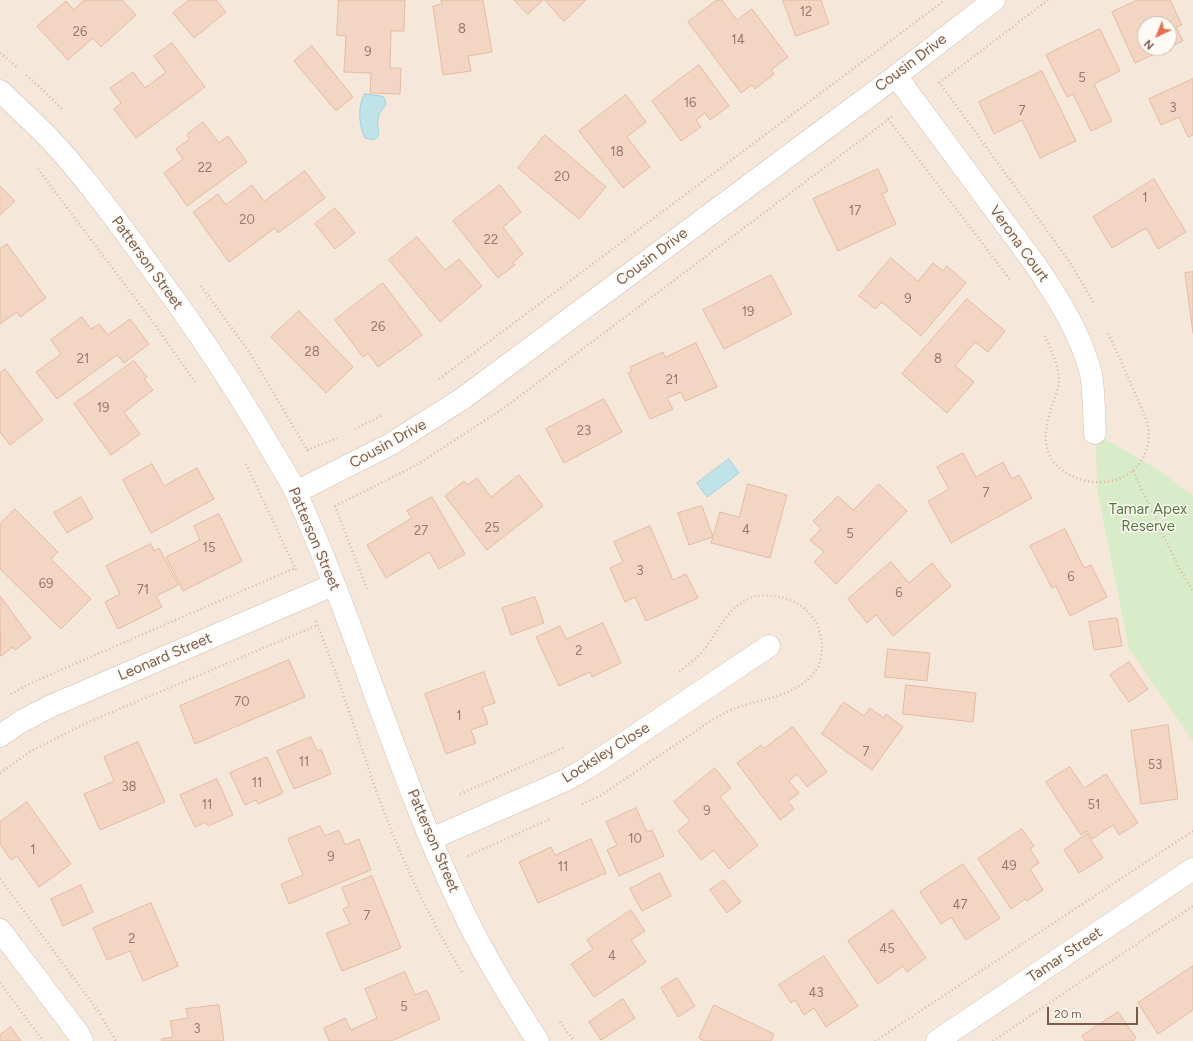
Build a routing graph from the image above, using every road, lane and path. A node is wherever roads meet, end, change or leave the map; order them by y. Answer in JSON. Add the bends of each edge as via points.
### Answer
{"nodes":[{"id":1,"x":945,"y":0,"type":"edge"},
{"id":2,"x":994,"y":0,"type":"edge"},
{"id":3,"x":1048,"y":0,"type":"edge"},
{"id":4,"x":896,"y":76,"type":"junction"},
{"id":5,"x":939,"y":82,"type":"dead end"},
{"id":6,"x":0,"y":91,"type":"edge"},
{"id":7,"x":35,"y":166,"type":"dead end"},
{"id":8,"x":434,"y":383,"type":"dead end"},
{"id":9,"x":199,"y":388,"type":"dead end"},
{"id":10,"x":383,"y":415,"type":"dead end"},
{"id":11,"x":351,"y":432,"type":"dead end"},
{"id":12,"x":1096,"y":433,"type":"dead end"},
{"id":13,"x":344,"y":435,"type":"dead end"},
{"id":14,"x":307,"y":450,"type":"dead end"},
{"id":15,"x":245,"y":462,"type":"dead end"},
{"id":16,"x":1133,"y":471,"type":"dead end"},
{"id":17,"x":296,"y":492,"type":"junction"},
{"id":18,"x":334,"y":585,"type":"junction"},
{"id":19,"x":1193,"y":591,"type":"edge"},
{"id":20,"x":318,"y":625,"type":"dead end"},
{"id":21,"x":769,"y":646,"type":"dead end"},
{"id":22,"x":7,"y":696,"type":"dead end"},
{"id":23,"x":0,"y":736,"type":"edge"},
{"id":24,"x":0,"y":773,"type":"edge"},
{"id":25,"x":1193,"y":831,"type":"edge"},
{"id":26,"x":431,"y":839,"type":"junction"},
{"id":27,"x":1193,"y":869,"type":"edge"},
{"id":28,"x":0,"y":879,"type":"edge"},
{"id":29,"x":1193,"y":906,"type":"edge"},
{"id":30,"x":0,"y":930,"type":"edge"},
{"id":31,"x":0,"y":983,"type":"edge"},
{"id":32,"x":556,"y":1016,"type":"dead end"},
{"id":33,"x":43,"y":1041,"type":"edge"},
{"id":34,"x":82,"y":1041,"type":"edge"},
{"id":35,"x":116,"y":1041,"type":"edge"},
{"id":36,"x":538,"y":1041,"type":"edge"},
{"id":37,"x":574,"y":1041,"type":"edge"},
{"id":38,"x":875,"y":1041,"type":"edge"},
{"id":39,"x":937,"y":1041,"type":"edge"},
{"id":40,"x":993,"y":1041,"type":"edge"}],
"edges":[{"from":1,"to":8,"type":"path"},
{"from":2,"to":4,"type":"street","name":"Cousin Drive"},
{"from":3,"to":5,"type":"path"},
{"from":4,"to":12,"type":"street","name":"Verona Court","via":[[1058,299],[1083,351],[1091,375]]},
{"from":4,"to":17,"type":"street","name":"Cousin Drive","via":[[462,399],[391,444]]},
{"from":6,"to":17,"type":"street","name":"Patterson Street","via":[[49,138],[130,239],[209,348]]},
{"from":7,"to":9,"type":"path","via":[[153,322]]},
{"from":10,"to":11,"type":"path"},
{"from":13,"to":14,"type":"path"},
{"from":15,"to":22,"type":"path","via":[[295,568],[31,683]]},
{"from":16,"to":19,"type":"path","via":[[1176,562]]},
{"from":17,"to":18,"type":"street","name":"Patterson Street"},
{"from":18,"to":23,"type":"street","name":"Leonard Street","via":[[51,706]]},
{"from":18,"to":26,"type":"street","name":"Patterson Street"},
{"from":20,"to":24,"type":"path","via":[[91,721],[31,751]]},
{"from":21,"to":26,"type":"street","name":"Locksley Close","via":[[566,780]]},
{"from":25,"to":38,"type":"path"},
{"from":26,"to":36,"type":"street","name":"Patterson Street","via":[[480,945]]},
{"from":27,"to":39,"type":"street","name":"Tamar Street"},
{"from":28,"to":35,"type":"path","via":[[92,1002]]},
{"from":29,"to":40,"type":"path"},
{"from":30,"to":34,"type":"street"},
{"from":31,"to":33,"type":"path"},
{"from":32,"to":37,"type":"path"}]}
